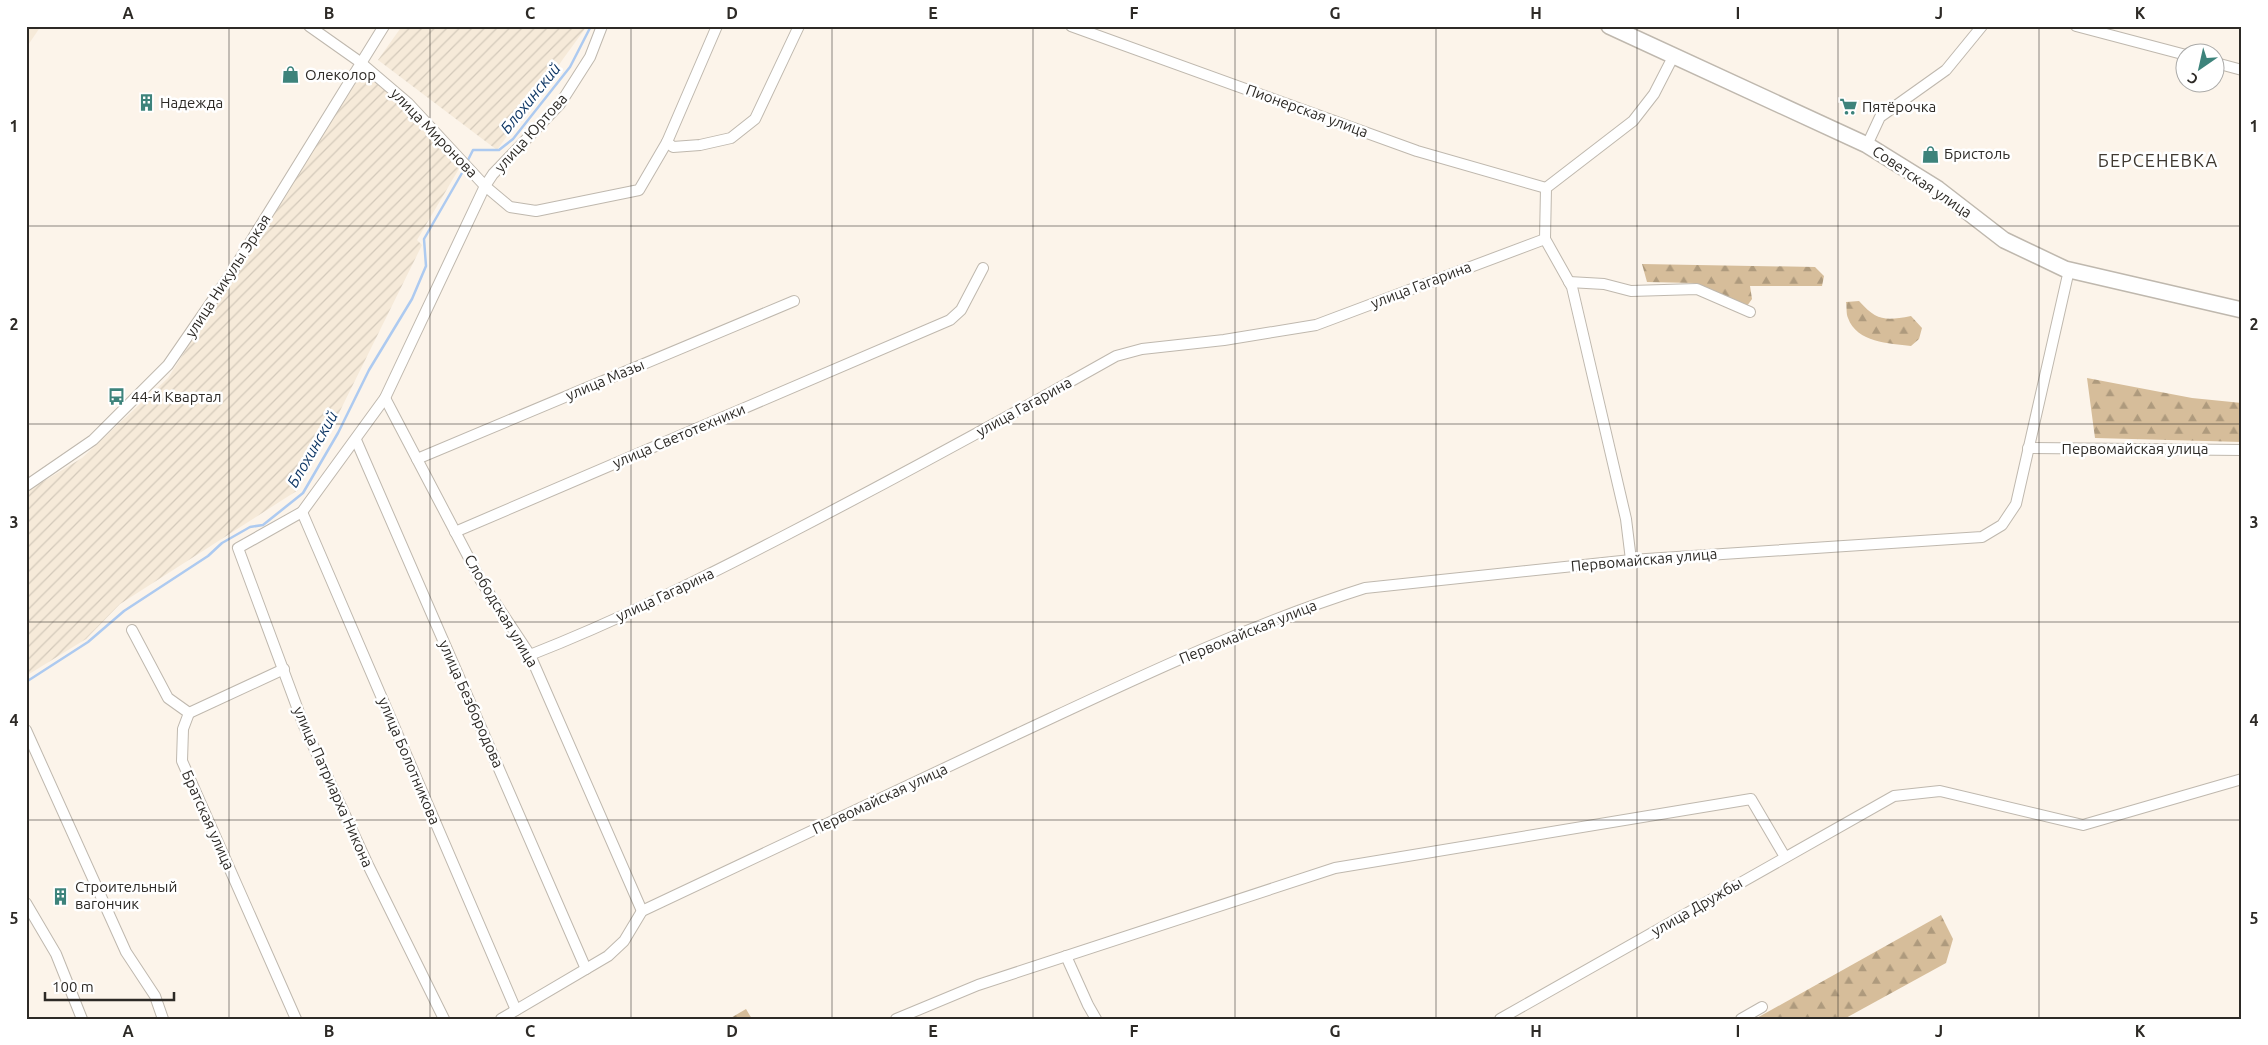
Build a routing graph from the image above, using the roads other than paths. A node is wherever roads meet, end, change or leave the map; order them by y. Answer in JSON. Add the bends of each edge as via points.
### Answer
{"nodes":[{"id":1,"x":310,"y":26,"type":"edge"},
{"id":2,"x":384,"y":26,"type":"edge"},
{"id":3,"x":602,"y":26,"type":"edge"},
{"id":4,"x":717,"y":26,"type":"edge"},
{"id":5,"x":799,"y":26,"type":"edge"},
{"id":6,"x":1071,"y":26,"type":"edge"},
{"id":7,"x":1609,"y":26,"type":"edge"},
{"id":8,"x":1982,"y":26,"type":"edge"},
{"id":9,"x":2076,"y":26,"type":"edge"},
{"id":10,"x":2176,"y":52,"type":"edge"},
{"id":11,"x":1674,"y":55,"type":"junction"},
{"id":12,"x":360,"y":62,"type":"junction"},
{"id":13,"x":2226,"y":66,"type":"edge"},
{"id":14,"x":2242,"y":70,"type":"edge"},
{"id":15,"x":667,"y":142,"type":"junction"},
{"id":16,"x":1867,"y":145,"type":"junction"},
{"id":17,"x":486,"y":186,"type":"junction"},
{"id":18,"x":1546,"y":188,"type":"junction"},
{"id":19,"x":1545,"y":239,"type":"junction"},
{"id":20,"x":983,"y":268,"type":"dead end"},
{"id":21,"x":2069,"y":270,"type":"junction"},
{"id":22,"x":1569,"y":282,"type":"junction"},
{"id":23,"x":794,"y":301,"type":"dead end"},
{"id":24,"x":2242,"y":310,"type":"edge"},
{"id":25,"x":1750,"y":312,"type":"dead end"},
{"id":26,"x":386,"y":398,"type":"junction"},
{"id":27,"x":356,"y":440,"type":"junction"},
{"id":28,"x":2028,"y":448,"type":"junction"},
{"id":29,"x":2242,"y":450,"type":"edge"},
{"id":30,"x":417,"y":459,"type":"junction"},
{"id":31,"x":26,"y":486,"type":"edge"},
{"id":32,"x":302,"y":512,"type":"junction"},
{"id":33,"x":455,"y":532,"type":"junction"},
{"id":34,"x":1631,"y":560,"type":"junction"},
{"id":35,"x":132,"y":630,"type":"dead end"},
{"id":36,"x":530,"y":654,"type":"junction"},
{"id":37,"x":284,"y":669,"type":"junction"},
{"id":38,"x":189,"y":713,"type":"junction"},
{"id":39,"x":26,"y":730,"type":"edge"},
{"id":40,"x":2242,"y":779,"type":"edge"},
{"id":41,"x":1785,"y":857,"type":"junction"},
{"id":42,"x":26,"y":903,"type":"edge"},
{"id":43,"x":642,"y":911,"type":"junction"},
{"id":44,"x":1066,"y":956,"type":"junction"},
{"id":45,"x":586,"y":969,"type":"junction"},
{"id":46,"x":1762,"y":1007,"type":"dead end"},
{"id":47,"x":516,"y":1010,"type":"junction"},
{"id":48,"x":82,"y":1019,"type":"edge"},
{"id":49,"x":163,"y":1019,"type":"edge"},
{"id":50,"x":296,"y":1019,"type":"edge"},
{"id":51,"x":444,"y":1019,"type":"edge"},
{"id":52,"x":501,"y":1019,"type":"edge"},
{"id":53,"x":896,"y":1019,"type":"edge"},
{"id":54,"x":1096,"y":1019,"type":"edge"},
{"id":55,"x":1500,"y":1019,"type":"edge"},
{"id":56,"x":1741,"y":1019,"type":"edge"}],
"edges":[{"from":1,"to":12,"type":"street","name":"улица Миронова"},
{"from":2,"to":12,"type":"street","name":"улица Никулы Эркая"},
{"from":3,"to":17,"type":"street","name":"улица Юртова","via":[[590,57],[560,104],[498,168]]},
{"from":4,"to":15,"type":"street","name":"улица Миронова"},
{"from":5,"to":15,"type":"street","via":[[755,118],[730,138],[700,146],[673,147]]},
{"from":6,"to":18,"type":"street","name":"Пионерская улица","via":[[1418,151]]},
{"from":7,"to":11,"type":"main road","name":"Советская улица"},
{"from":8,"to":16,"type":"street","via":[[1946,70],[1880,117]]},
{"from":9,"to":10,"type":"street"},
{"from":11,"to":16,"type":"main road","name":"Советская улица"},
{"from":11,"to":18,"type":"street","via":[[1654,94],[1633,121]]},
{"from":12,"to":17,"type":"street","name":"улица Миронова","via":[[408,103]]},
{"from":12,"to":31,"type":"street","name":"улица Никулы Эркая","via":[[230,275],[168,365],[93,440]]},
{"from":13,"to":14,"type":"street"},
{"from":15,"to":17,"type":"street","name":"улица Миронова","via":[[639,190],[536,211],[510,207]]},
{"from":16,"to":21,"type":"main road","name":"Советская улица","via":[[1938,189],[2004,240]]},
{"from":17,"to":26,"type":"street","name":"улица Юртова"},
{"from":18,"to":19,"type":"street"},
{"from":19,"to":22,"type":"street"},
{"from":19,"to":36,"type":"street","name":"улица Гагарина","via":[[1316,325],[1224,340],[1142,348],[1116,356],[906,473],[713,573],[580,635]]},
{"from":20,"to":33,"type":"street","name":"улица Светотехники","via":[[961,310],[950,320]]},
{"from":21,"to":24,"type":"main road","name":"Советская улица"},
{"from":21,"to":28,"type":"street","name":"Первомайская улица"},
{"from":22,"to":25,"type":"street","via":[[1604,284],[1631,291],[1697,289]]},
{"from":22,"to":34,"type":"street","via":[[1626,519]]},
{"from":23,"to":30,"type":"street","name":"улица Мазы"},
{"from":26,"to":27,"type":"street","name":"улица Юртова"},
{"from":26,"to":30,"type":"street","name":"Слободская улица"},
{"from":27,"to":32,"type":"street","name":"улица Юртова"},
{"from":27,"to":45,"type":"street","name":"улица Безбородова"},
{"from":28,"to":29,"type":"street","name":"Первомайская улица"},
{"from":28,"to":34,"type":"street","name":"Первомайская улица","via":[[2016,504],[2002,525],[1982,537]]},
{"from":30,"to":33,"type":"street","name":"Слободская улица"},
{"from":32,"to":37,"type":"street","name":"улица Патриарха Никона","via":[[238,548]]},
{"from":32,"to":47,"type":"street","name":"улица Болотникова"},
{"from":33,"to":36,"type":"street","name":"Слободская улица","via":[[481,581]]},
{"from":34,"to":43,"type":"street","name":"Первомайская улица","via":[[1366,588],[1330,599],[1251,628],[1110,690]]},
{"from":35,"to":38,"type":"street","via":[[168,698]]},
{"from":36,"to":43,"type":"street","name":"Слободская улица"},
{"from":37,"to":38,"type":"street"},
{"from":37,"to":51,"type":"street","name":"улица Патриарха Никона","via":[[304,726]]},
{"from":38,"to":50,"type":"street","name":"Братская улица","via":[[182,729],[182,761]]},
{"from":39,"to":49,"type":"street","via":[[126,952],[155,996]]},
{"from":40,"to":41,"type":"street","name":"улица Дружбы","via":[[2083,825],[1940,791],[1894,796]]},
{"from":41,"to":44,"type":"street","via":[[1751,799],[1335,868]]},
{"from":41,"to":55,"type":"street","name":"улица Дружбы"},
{"from":42,"to":48,"type":"street","via":[[56,954]]},
{"from":43,"to":45,"type":"street","via":[[624,940],[608,956]]},
{"from":44,"to":53,"type":"street","via":[[978,985]]},
{"from":44,"to":54,"type":"street"},
{"from":45,"to":47,"type":"street"},
{"from":46,"to":56,"type":"street"},
{"from":47,"to":52,"type":"street"}]}
